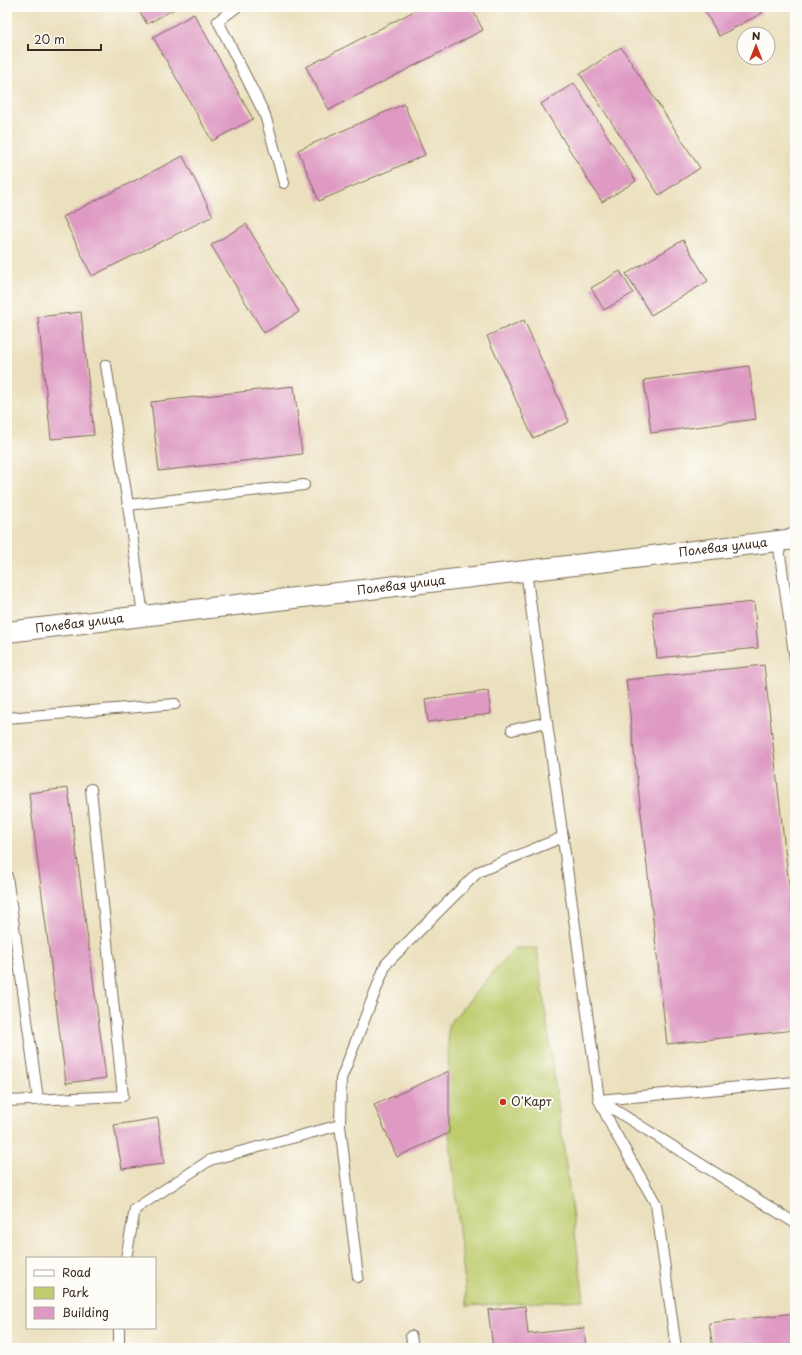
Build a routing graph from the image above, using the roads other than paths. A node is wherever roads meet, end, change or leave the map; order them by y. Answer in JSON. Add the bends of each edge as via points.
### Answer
{"nodes":[{"id":1,"x":237,"y":7,"type":"edge"},
{"id":2,"x":284,"y":184,"type":"dead end"},
{"id":3,"x":106,"y":365,"type":"dead end"},
{"id":4,"x":304,"y":485,"type":"dead end"},
{"id":5,"x":128,"y":506,"type":"junction"},
{"id":6,"x":786,"y":540,"type":"edge"},
{"id":7,"x":526,"y":571,"type":"junction"},
{"id":8,"x":143,"y":616,"type":"junction"},
{"id":9,"x":7,"y":632,"type":"edge"},
{"id":10,"x":795,"y":660,"type":"edge"},
{"id":11,"x":176,"y":704,"type":"dead end"},
{"id":12,"x":7,"y":718,"type":"edge"},
{"id":13,"x":547,"y":722,"type":"junction"},
{"id":14,"x":512,"y":730,"type":"dead end"},
{"id":15,"x":91,"y":789,"type":"dead end"},
{"id":16,"x":563,"y":837,"type":"junction"},
{"id":17,"x":7,"y":876,"type":"edge"},
{"id":18,"x":795,"y":1082,"type":"edge"},
{"id":19,"x":38,"y":1099,"type":"junction"},
{"id":20,"x":599,"y":1100,"type":"junction"},
{"id":21,"x":7,"y":1101,"type":"edge"},
{"id":22,"x":340,"y":1125,"type":"junction"},
{"id":23,"x":795,"y":1224,"type":"edge"},
{"id":24,"x":126,"y":1257,"type":"edge"},
{"id":25,"x":358,"y":1277,"type":"dead end"},
{"id":26,"x":119,"y":1329,"type":"edge"},
{"id":27,"x":411,"y":1336,"type":"dead end"},
{"id":28,"x":119,"y":1348,"type":"edge"},
{"id":29,"x":413,"y":1348,"type":"edge"},
{"id":30,"x":676,"y":1348,"type":"edge"}],
"edges":[{"from":1,"to":2,"type":"lane","via":[[218,21],[265,115]]},
{"from":3,"to":5,"type":"lane"},
{"from":4,"to":5,"type":"lane"},
{"from":5,"to":8,"type":"lane"},
{"from":6,"to":7,"type":"street","name":"Полевая улица"},
{"from":6,"to":10,"type":"lane"},
{"from":7,"to":8,"type":"street","name":"Полевая улица"},
{"from":7,"to":13,"type":"lane"},
{"from":8,"to":9,"type":"street","name":"Полевая улица"},
{"from":11,"to":12,"type":"lane"},
{"from":13,"to":14,"type":"lane"},
{"from":13,"to":16,"type":"lane"},
{"from":15,"to":19,"type":"lane","via":[[123,1096]]},
{"from":16,"to":20,"type":"lane"},
{"from":16,"to":22,"type":"lane","via":[[478,872],[386,964],[341,1079]]},
{"from":17,"to":19,"type":"lane"},
{"from":18,"to":20,"type":"lane"},
{"from":19,"to":21,"type":"lane"},
{"from":20,"to":23,"type":"lane"},
{"from":20,"to":30,"type":"lane","via":[[656,1204]]},
{"from":22,"to":24,"type":"lane","via":[[210,1160],[135,1209]]},
{"from":22,"to":25,"type":"lane"},
{"from":26,"to":28,"type":"lane"},
{"from":27,"to":29,"type":"lane"}]}
